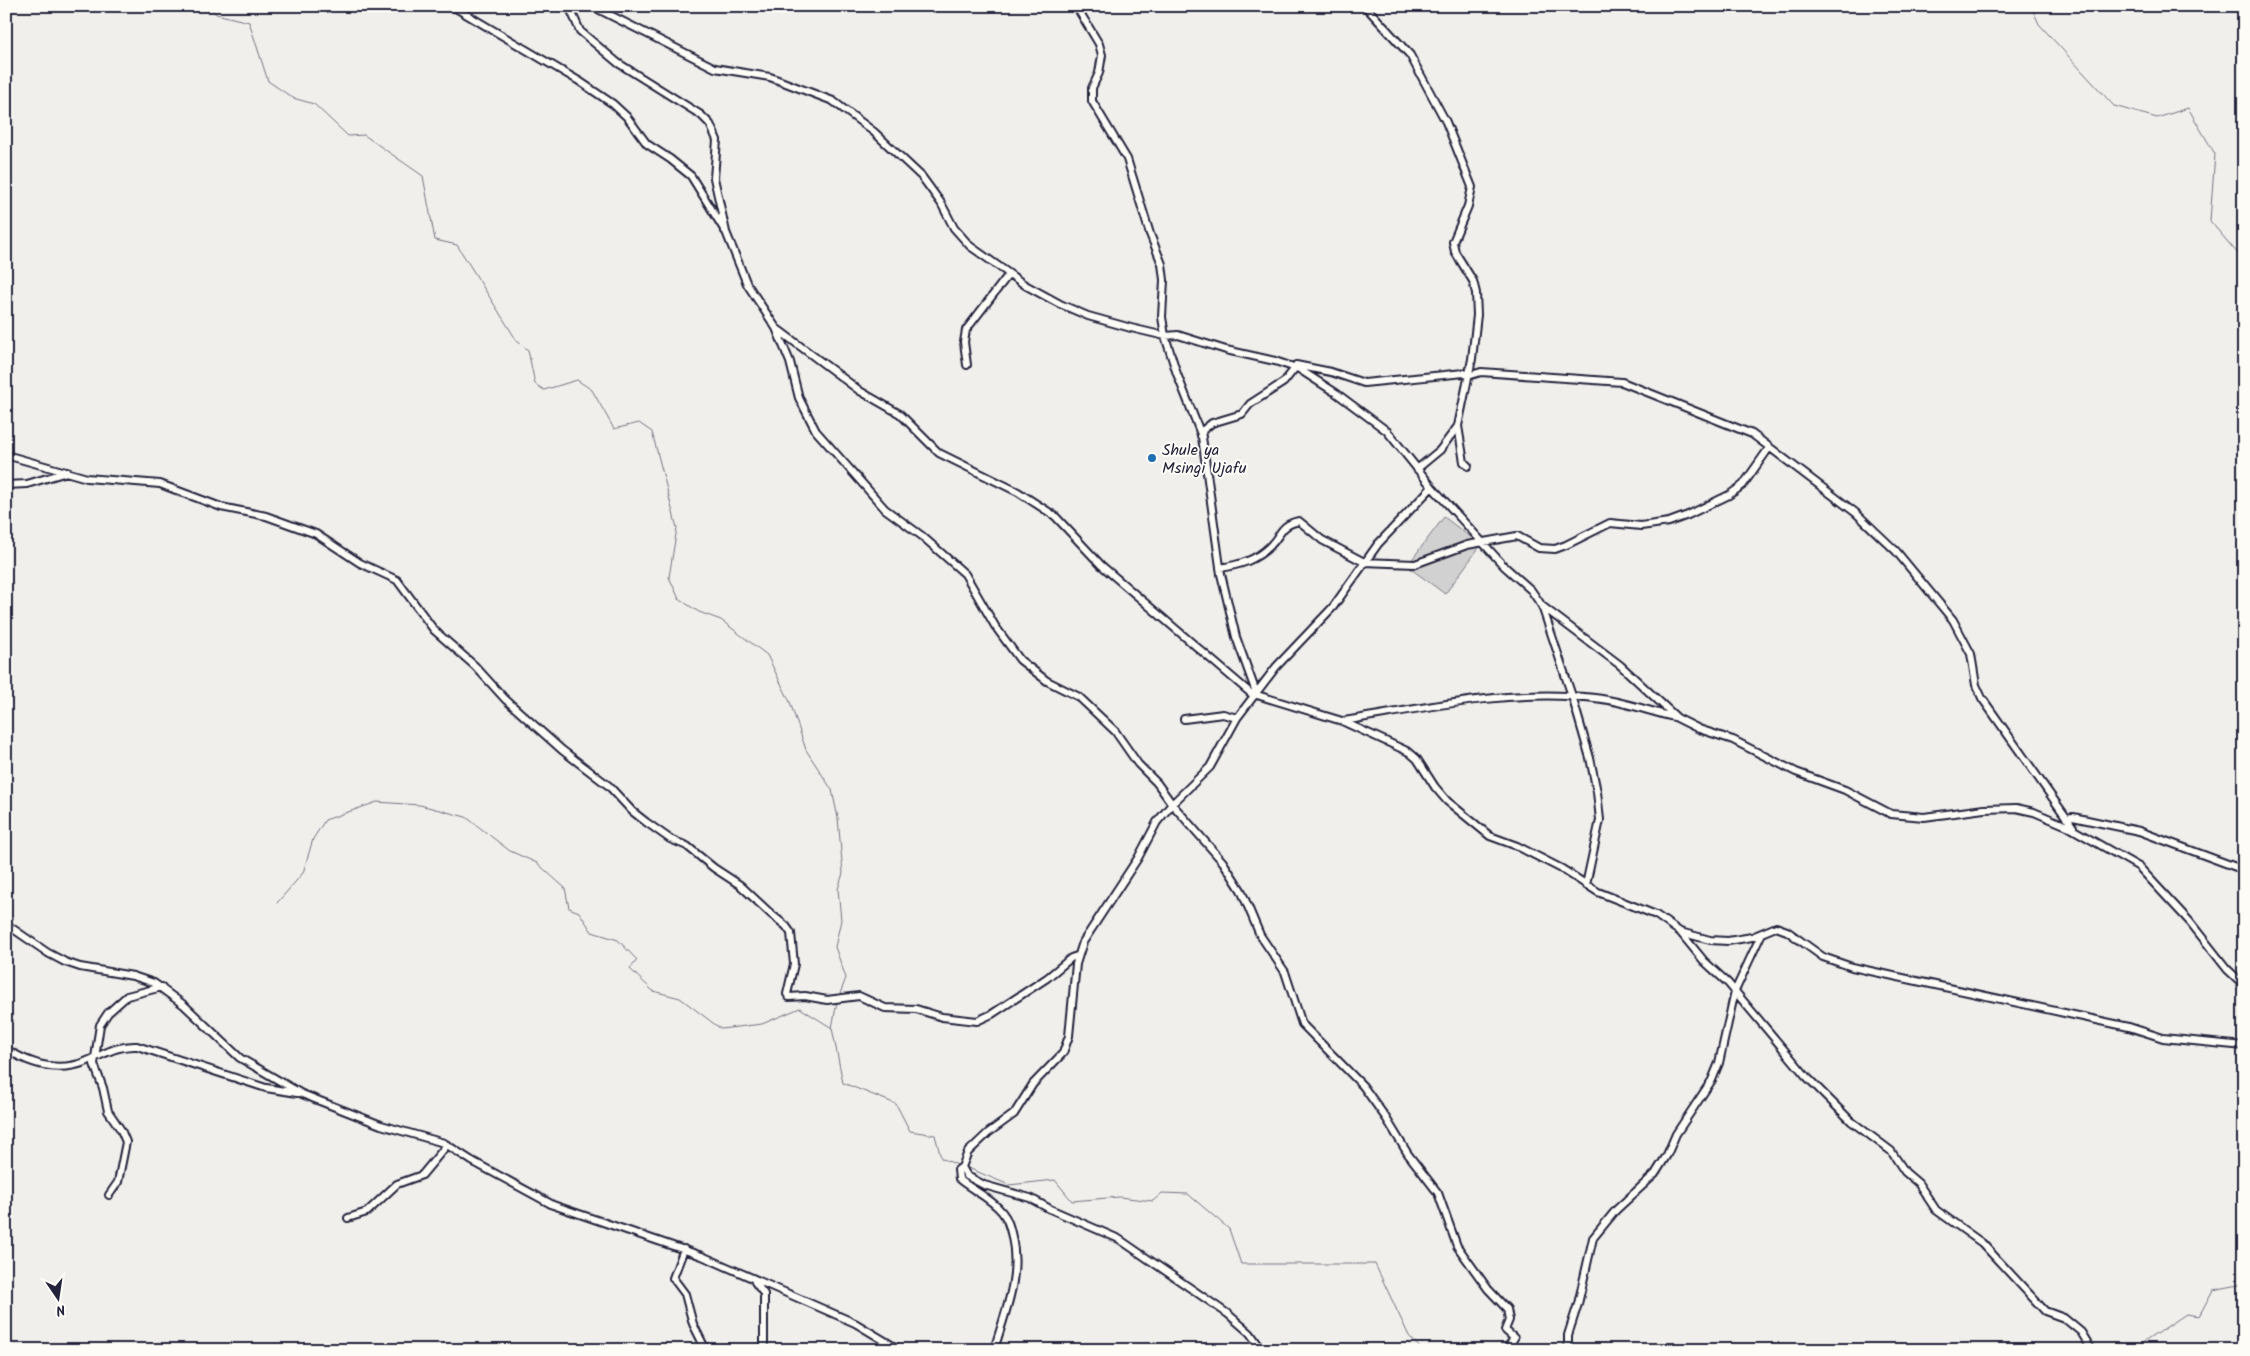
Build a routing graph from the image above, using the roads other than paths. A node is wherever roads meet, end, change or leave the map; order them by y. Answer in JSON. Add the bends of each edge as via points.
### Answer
{"nodes":[{"id":1,"x":452,"y":6,"type":"edge"},
{"id":2,"x":569,"y":6,"type":"edge"},
{"id":3,"x":592,"y":6,"type":"edge"},
{"id":4,"x":1076,"y":6,"type":"edge"},
{"id":5,"x":1365,"y":6,"type":"edge"},
{"id":6,"x":726,"y":232,"type":"junction"},
{"id":7,"x":1009,"y":274,"type":"junction"},
{"id":8,"x":776,"y":328,"type":"junction"},
{"id":9,"x":1165,"y":336,"type":"junction"},
{"id":10,"x":1282,"y":364,"type":"junction"},
{"id":11,"x":967,"y":365,"type":"dead end"},
{"id":12,"x":1295,"y":368,"type":"junction"},
{"id":13,"x":1468,"y":376,"type":"junction"},
{"id":14,"x":1458,"y":426,"type":"junction"},
{"id":15,"x":1201,"y":436,"type":"junction"},
{"id":16,"x":1769,"y":448,"type":"junction"},
{"id":17,"x":6,"y":455,"type":"edge"},
{"id":18,"x":1468,"y":466,"type":"dead end"},
{"id":19,"x":1417,"y":469,"type":"junction"},
{"id":20,"x":67,"y":472,"type":"junction"},
{"id":21,"x":6,"y":484,"type":"edge"},
{"id":22,"x":1432,"y":487,"type":"junction"},
{"id":23,"x":1484,"y":544,"type":"junction"},
{"id":24,"x":1364,"y":562,"type":"junction"},
{"id":25,"x":1220,"y":568,"type":"junction"},
{"id":26,"x":1542,"y":606,"type":"junction"},
{"id":27,"x":1256,"y":695,"type":"junction"},
{"id":28,"x":1572,"y":696,"type":"junction"},
{"id":29,"x":1237,"y":718,"type":"junction"},
{"id":30,"x":1677,"y":718,"type":"junction"},
{"id":31,"x":1184,"y":719,"type":"dead end"},
{"id":32,"x":1342,"y":721,"type":"junction"},
{"id":33,"x":1172,"y":804,"type":"junction"},
{"id":34,"x":2066,"y":818,"type":"junction"},
{"id":35,"x":2077,"y":832,"type":"junction"},
{"id":36,"x":2244,"y":870,"type":"edge"},
{"id":37,"x":1586,"y":885,"type":"junction"},
{"id":38,"x":6,"y":924,"type":"edge"},
{"id":39,"x":1680,"y":932,"type":"junction"},
{"id":40,"x":1762,"y":933,"type":"junction"},
{"id":41,"x":1077,"y":956,"type":"junction"},
{"id":42,"x":2244,"y":985,"type":"edge"},
{"id":43,"x":162,"y":988,"type":"junction"},
{"id":44,"x":1735,"y":991,"type":"junction"},
{"id":45,"x":2244,"y":1046,"type":"edge"},
{"id":46,"x":6,"y":1049,"type":"edge"},
{"id":47,"x":94,"y":1057,"type":"junction"},
{"id":48,"x":83,"y":1063,"type":"junction"},
{"id":49,"x":96,"y":1070,"type":"junction"},
{"id":50,"x":302,"y":1094,"type":"junction"},
{"id":51,"x":447,"y":1145,"type":"junction"},
{"id":52,"x":962,"y":1167,"type":"junction"},
{"id":53,"x":109,"y":1195,"type":"dead end"},
{"id":54,"x":348,"y":1218,"type":"dead end"},
{"id":55,"x":684,"y":1249,"type":"junction"},
{"id":56,"x":752,"y":1279,"type":"junction"},
{"id":57,"x":706,"y":1350,"type":"edge"},
{"id":58,"x":764,"y":1350,"type":"edge"},
{"id":59,"x":900,"y":1350,"type":"edge"},
{"id":60,"x":994,"y":1350,"type":"edge"},
{"id":61,"x":1262,"y":1350,"type":"edge"},
{"id":62,"x":1506,"y":1350,"type":"edge"},
{"id":63,"x":1568,"y":1350,"type":"edge"},
{"id":64,"x":2092,"y":1350,"type":"edge"}],
"edges":[{"from":1,"to":6,"type":"street","via":[[579,80],[613,104],[647,144],[691,176]]},
{"from":2,"to":6,"type":"street","via":[[580,30],[618,63],[701,115],[710,124],[718,140],[714,178]]},
{"from":3,"to":7,"type":"street","via":[[715,68],[770,77],[833,101],[874,132],[922,177],[962,238],[977,253]]},
{"from":4,"to":9,"type":"street","via":[[1099,44],[1102,55],[1100,73],[1092,88],[1092,101],[1127,159],[1162,264]]},
{"from":5,"to":13,"type":"street","via":[[1410,55],[1446,122],[1470,180],[1470,197],[1453,242],[1476,293],[1475,337]]},
{"from":6,"to":8,"type":"street","via":[[747,284]]},
{"from":7,"to":9,"type":"street","via":[[1060,304],[1088,316]]},
{"from":7,"to":11,"type":"street","via":[[966,330]]},
{"from":8,"to":27,"type":"street","via":[[860,391],[900,414],[939,453],[1018,492],[1055,516],[1101,565]]},
{"from":8,"to":33,"type":"street","via":[[790,362],[799,398],[816,431],[885,509],[965,574],[994,626],[1020,660],[1096,712]]},
{"from":9,"to":10,"type":"street","via":[[1178,335]]},
{"from":9,"to":15,"type":"street"},
{"from":10,"to":12,"type":"street"},
{"from":10,"to":13,"type":"street","via":[[1331,372],[1361,383],[1464,373]]},
{"from":12,"to":15,"type":"street","via":[[1284,382],[1249,404],[1242,414],[1212,423]]},
{"from":12,"to":19,"type":"street","via":[[1380,425]]},
{"from":13,"to":14,"type":"street"},
{"from":13,"to":16,"type":"street","via":[[1481,372],[1626,383],[1747,431]]},
{"from":14,"to":18,"type":"street","via":[[1464,462]]},
{"from":14,"to":19,"type":"street","via":[[1437,453]]},
{"from":15,"to":25,"type":"street"},
{"from":16,"to":23,"type":"street","via":[[1743,484],[1678,520],[1641,526],[1610,522],[1566,545],[1551,549],[1539,548],[1516,536]]},
{"from":16,"to":34,"type":"street","via":[[1891,545],[1951,617],[1971,654],[1978,691]]},
{"from":17,"to":20,"type":"street"},
{"from":19,"to":22,"type":"street"},
{"from":20,"to":21,"type":"street","via":[[27,484]]},
{"from":20,"to":41,"type":"street","via":[[106,481],[160,484],[221,507],[266,516],[316,534],[360,563],[397,580],[434,630],[562,750],[609,786],[646,822],[687,846],[740,885],[786,926],[791,933],[794,964],[789,997],[827,1000],[859,996],[885,1008],[916,1009],[942,1018],[977,1021]]},
{"from":22,"to":23,"type":"street"},
{"from":22,"to":24,"type":"street"},
{"from":23,"to":24,"type":"street","via":[[1467,545],[1415,564]]},
{"from":23,"to":26,"type":"street","via":[[1531,590]]},
{"from":24,"to":25,"type":"street","via":[[1322,540],[1299,521],[1285,526],[1271,546],[1253,559]]},
{"from":24,"to":27,"type":"street","via":[[1333,608],[1287,655]]},
{"from":25,"to":27,"type":"street","via":[[1236,637]]},
{"from":26,"to":28,"type":"street"},
{"from":26,"to":30,"type":"street","via":[[1620,665]]},
{"from":27,"to":29,"type":"street"},
{"from":27,"to":32,"type":"street"},
{"from":28,"to":30,"type":"street","via":[[1602,699]]},
{"from":28,"to":32,"type":"street","via":[[1478,700]]},
{"from":28,"to":37,"type":"street","via":[[1600,808],[1598,833]]},
{"from":29,"to":31,"type":"street","via":[[1224,714]]},
{"from":29,"to":33,"type":"street","via":[[1210,767]]},
{"from":30,"to":35,"type":"street","via":[[1733,740],[1796,772],[1845,790],[1891,814],[1924,817],[2016,808],[2045,816]]},
{"from":32,"to":37,"type":"street","via":[[1413,755],[1447,801],[1490,836],[1517,846]]},
{"from":33,"to":41,"type":"street","via":[[1157,822],[1138,858],[1089,931]]},
{"from":33,"to":62,"type":"street","via":[[1223,862],[1238,885],[1260,934],[1285,972],[1302,1024],[1362,1086],[1440,1196],[1457,1246],[1508,1312],[1505,1330],[1514,1338]]},
{"from":34,"to":35,"type":"street"},
{"from":34,"to":36,"type":"street","via":[[2139,831]]},
{"from":35,"to":42,"type":"street","via":[[2139,867]]},
{"from":37,"to":39,"type":"street","via":[[1656,914]]},
{"from":38,"to":43,"type":"street","via":[[65,962],[133,976]]},
{"from":39,"to":40,"type":"street","via":[[1719,941]]},
{"from":39,"to":44,"type":"street"},
{"from":40,"to":44,"type":"street"},
{"from":40,"to":45,"type":"street","via":[[1773,927],[1782,929],[1823,957],[1852,967],[2129,1027],[2160,1037]]},
{"from":41,"to":52,"type":"street","via":[[1069,1036],[1063,1053],[1033,1084],[1014,1114],[988,1132],[968,1152]]},
{"from":43,"to":47,"type":"street","via":[[127,996],[108,1012],[100,1024]]},
{"from":43,"to":50,"type":"street","via":[[240,1058]]},
{"from":44,"to":63,"type":"street","via":[[1719,1064],[1712,1080],[1676,1134],[1668,1155],[1655,1174],[1616,1210],[1593,1238],[1568,1335]]},
{"from":44,"to":64,"type":"street","via":[[1806,1076],[1851,1121],[1891,1152],[1936,1210],[1982,1243],[2045,1311],[2064,1318],[2081,1332]]},
{"from":46,"to":48,"type":"street","via":[[27,1061],[51,1067]]},
{"from":47,"to":48,"type":"street"},
{"from":47,"to":49,"type":"street"},
{"from":47,"to":50,"type":"street","via":[[115,1048],[137,1046],[266,1088]]},
{"from":48,"to":49,"type":"street"},
{"from":49,"to":53,"type":"street","via":[[108,1111],[126,1142],[120,1175]]},
{"from":50,"to":51,"type":"street","via":[[381,1125]]},
{"from":51,"to":54,"type":"street","via":[[422,1174],[397,1184],[367,1212]]},
{"from":51,"to":55,"type":"street","via":[[553,1205]]},
{"from":52,"to":60,"type":"street","via":[[958,1170],[958,1177],[1002,1212],[1013,1244],[1016,1262],[1014,1288]]},
{"from":52,"to":61,"type":"street","via":[[968,1176],[984,1186],[1030,1198],[1119,1240],[1228,1314],[1250,1333]]},
{"from":55,"to":56,"type":"street"},
{"from":55,"to":57,"type":"street","via":[[673,1278],[685,1294],[693,1324]]},
{"from":56,"to":58,"type":"street","via":[[764,1294]]},
{"from":56,"to":59,"type":"street","via":[[855,1322]]}]}
